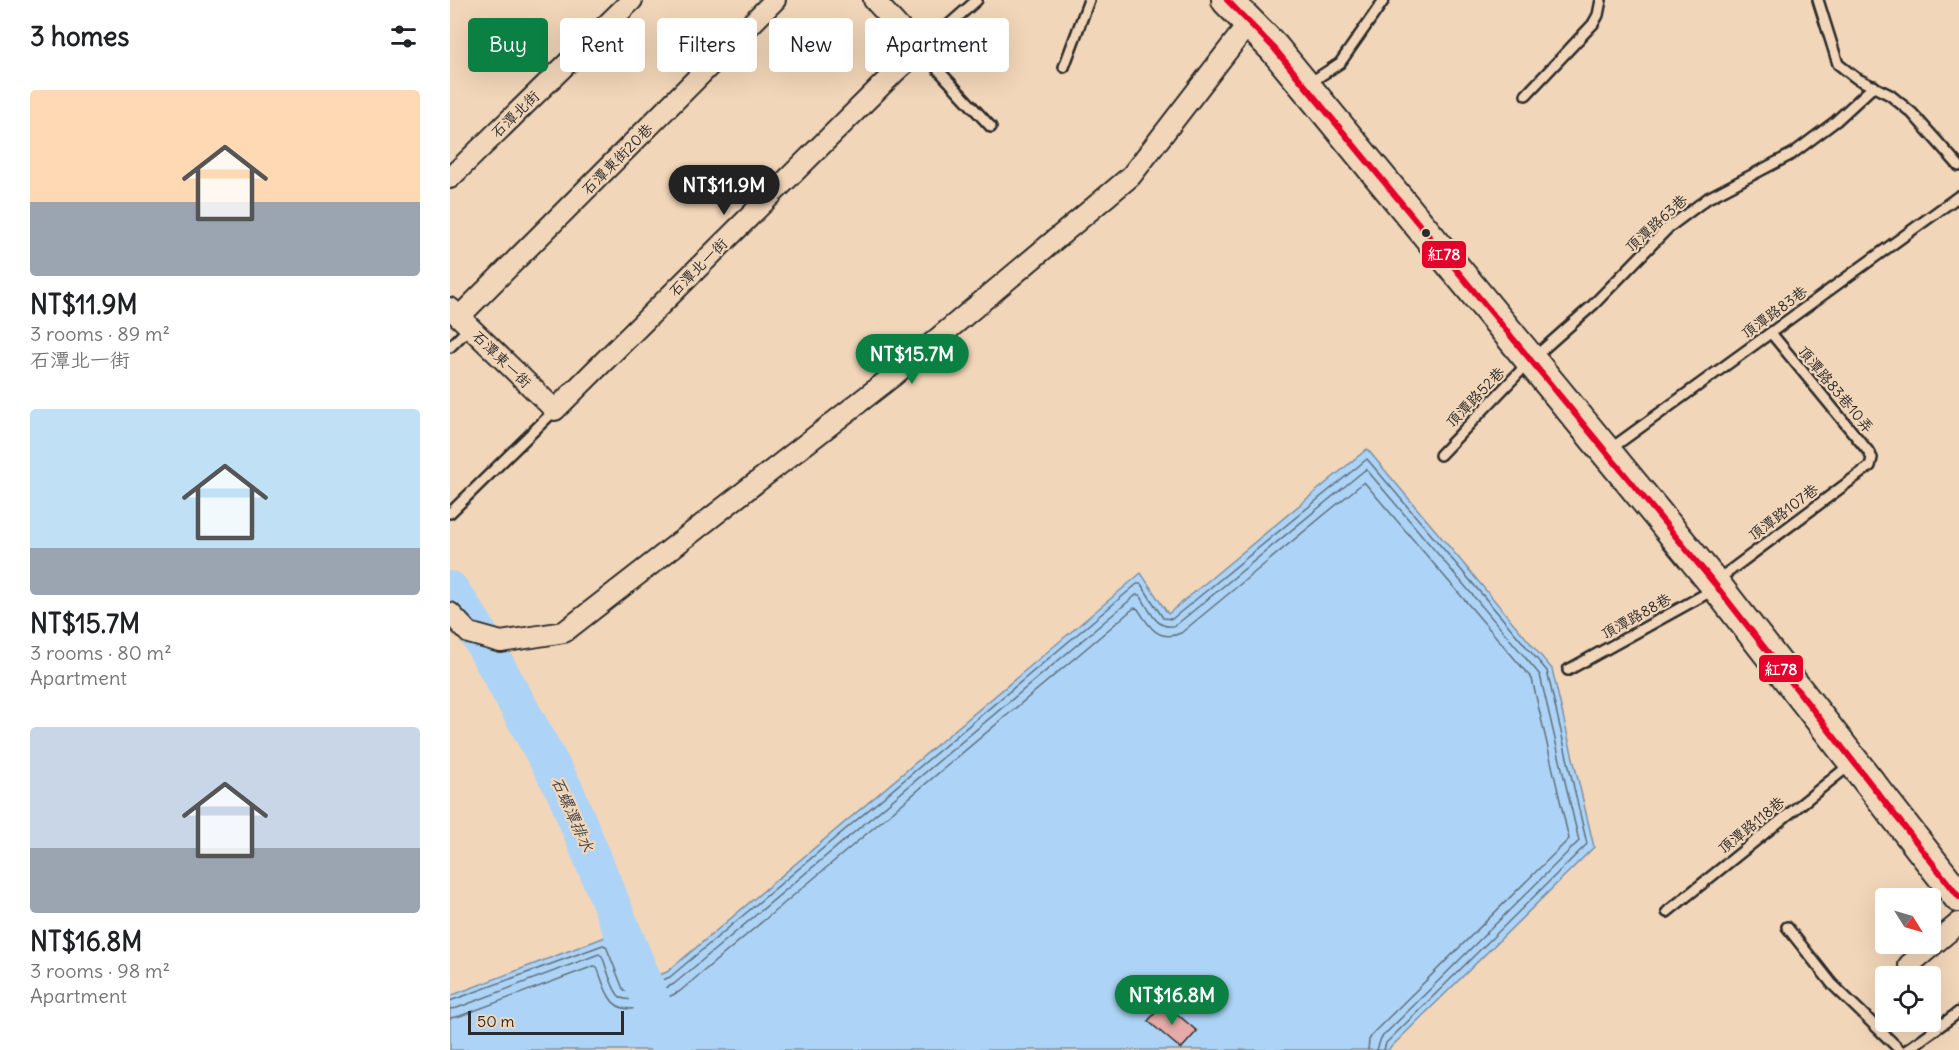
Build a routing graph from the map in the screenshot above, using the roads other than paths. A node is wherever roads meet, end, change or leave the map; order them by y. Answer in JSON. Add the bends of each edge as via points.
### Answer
{"nodes":[{"id":1,"x":632,"y":0,"type":"edge"},
{"id":2,"x":775,"y":0,"type":"edge"},
{"id":3,"x":874,"y":0,"type":"edge"},
{"id":4,"x":977,"y":0,"type":"edge"},
{"id":5,"x":1089,"y":0,"type":"edge"},
{"id":6,"x":1227,"y":0,"type":"edge"},
{"id":7,"x":1384,"y":0,"type":"edge"},
{"id":8,"x":1600,"y":0,"type":"edge"},
{"id":9,"x":1818,"y":0,"type":"edge"},
{"id":10,"x":891,"y":18,"type":"edge"},
{"id":11,"x":956,"y":18,"type":"edge"},
{"id":12,"x":1249,"y":23,"type":"junction"},
{"id":13,"x":1064,"y":67,"type":"dead end"},
{"id":14,"x":898,"y":72,"type":"edge"},
{"id":15,"x":940,"y":72,"type":"edge"},
{"id":16,"x":1306,"y":86,"type":"junction"},
{"id":17,"x":1874,"y":86,"type":"junction"},
{"id":18,"x":1526,"y":95,"type":"dead end"},
{"id":19,"x":991,"y":127,"type":"dead end"},
{"id":20,"x":1959,"y":166,"type":"edge"},
{"id":21,"x":450,"y":178,"type":"edge"},
{"id":22,"x":1959,"y":195,"type":"edge"},
{"id":23,"x":459,"y":318,"type":"edge"},
{"id":24,"x":1771,"y":333,"type":"junction"},
{"id":25,"x":450,"y":347,"type":"edge"},
{"id":26,"x":1531,"y":360,"type":"junction"},
{"id":27,"x":555,"y":410,"type":"junction"},
{"id":28,"x":1607,"y":452,"type":"junction"},
{"id":29,"x":1440,"y":455,"type":"dead end"},
{"id":30,"x":1870,"y":466,"type":"joint"},
{"id":31,"x":450,"y":513,"type":"edge"},
{"id":32,"x":1716,"y":585,"type":"junction"},
{"id":33,"x":450,"y":614,"type":"edge"},
{"id":34,"x":1568,"y":670,"type":"dead end"},
{"id":35,"x":1853,"y":762,"type":"junction"},
{"id":36,"x":1959,"y":897,"type":"edge"},
{"id":37,"x":1667,"y":912,"type":"dead end"},
{"id":38,"x":1959,"y":923,"type":"edge"},
{"id":39,"x":1787,"y":927,"type":"dead end"},
{"id":40,"x":1909,"y":965,"type":"dead end"},
{"id":41,"x":1959,"y":1012,"type":"edge"},
{"id":42,"x":1900,"y":1050,"type":"edge"},
{"id":43,"x":1907,"y":1050,"type":"edge"}],
"edges":[{"from":1,"to":21,"type":"street","name":"石潭北街"},
{"from":2,"to":23,"type":"street","name":"石潭東街20巷"},
{"from":3,"to":10,"type":"street"},
{"from":4,"to":11,"type":"lane"},
{"from":5,"to":13,"type":"lane"},
{"from":6,"to":12,"type":"main road"},
{"from":7,"to":16,"type":"lane","via":[[1340,63]]},
{"from":8,"to":18,"type":"lane","via":[[1593,24]]},
{"from":9,"to":17,"type":"lane","via":[[1838,64]]},
{"from":12,"to":16,"type":"main road"},
{"from":12,"to":33,"type":"street","via":[[1131,176],[894,376],[564,632],[501,642],[469,633]]},
{"from":14,"to":27,"type":"street","name":"石潭北一街"},
{"from":15,"to":19,"type":"lane"},
{"from":16,"to":26,"type":"main road"},
{"from":17,"to":20,"type":"lane","via":[[1912,113]]},
{"from":17,"to":26,"type":"lane","name":"頂潭路63巷","via":[[1792,154],[1690,210]]},
{"from":22,"to":24,"type":"lane","name":"頂潭路83巷"},
{"from":23,"to":25,"type":"lane"},
{"from":23,"to":27,"type":"street","name":"石潭東一街"},
{"from":24,"to":28,"type":"lane","name":"頂潭路83巷"},
{"from":24,"to":30,"type":"lane","name":"頂潭路83巷10弄","via":[[1868,451],[1872,458]]},
{"from":26,"to":28,"type":"main road"},
{"from":26,"to":29,"type":"lane","name":"頂潭路52巷"},
{"from":27,"to":31,"type":"lane"},
{"from":28,"to":32,"type":"main road"},
{"from":30,"to":32,"type":"lane","name":"頂潭路107巷"},
{"from":32,"to":34,"type":"lane","name":"頂潭路88巷"},
{"from":32,"to":35,"type":"main road"},
{"from":35,"to":36,"type":"main road"},
{"from":35,"to":37,"type":"lane","name":"頂潭路118巷"},
{"from":38,"to":40,"type":"street"},
{"from":39,"to":42,"type":"lane","via":[[1832,984]]},
{"from":41,"to":43,"type":"lane"}]}
